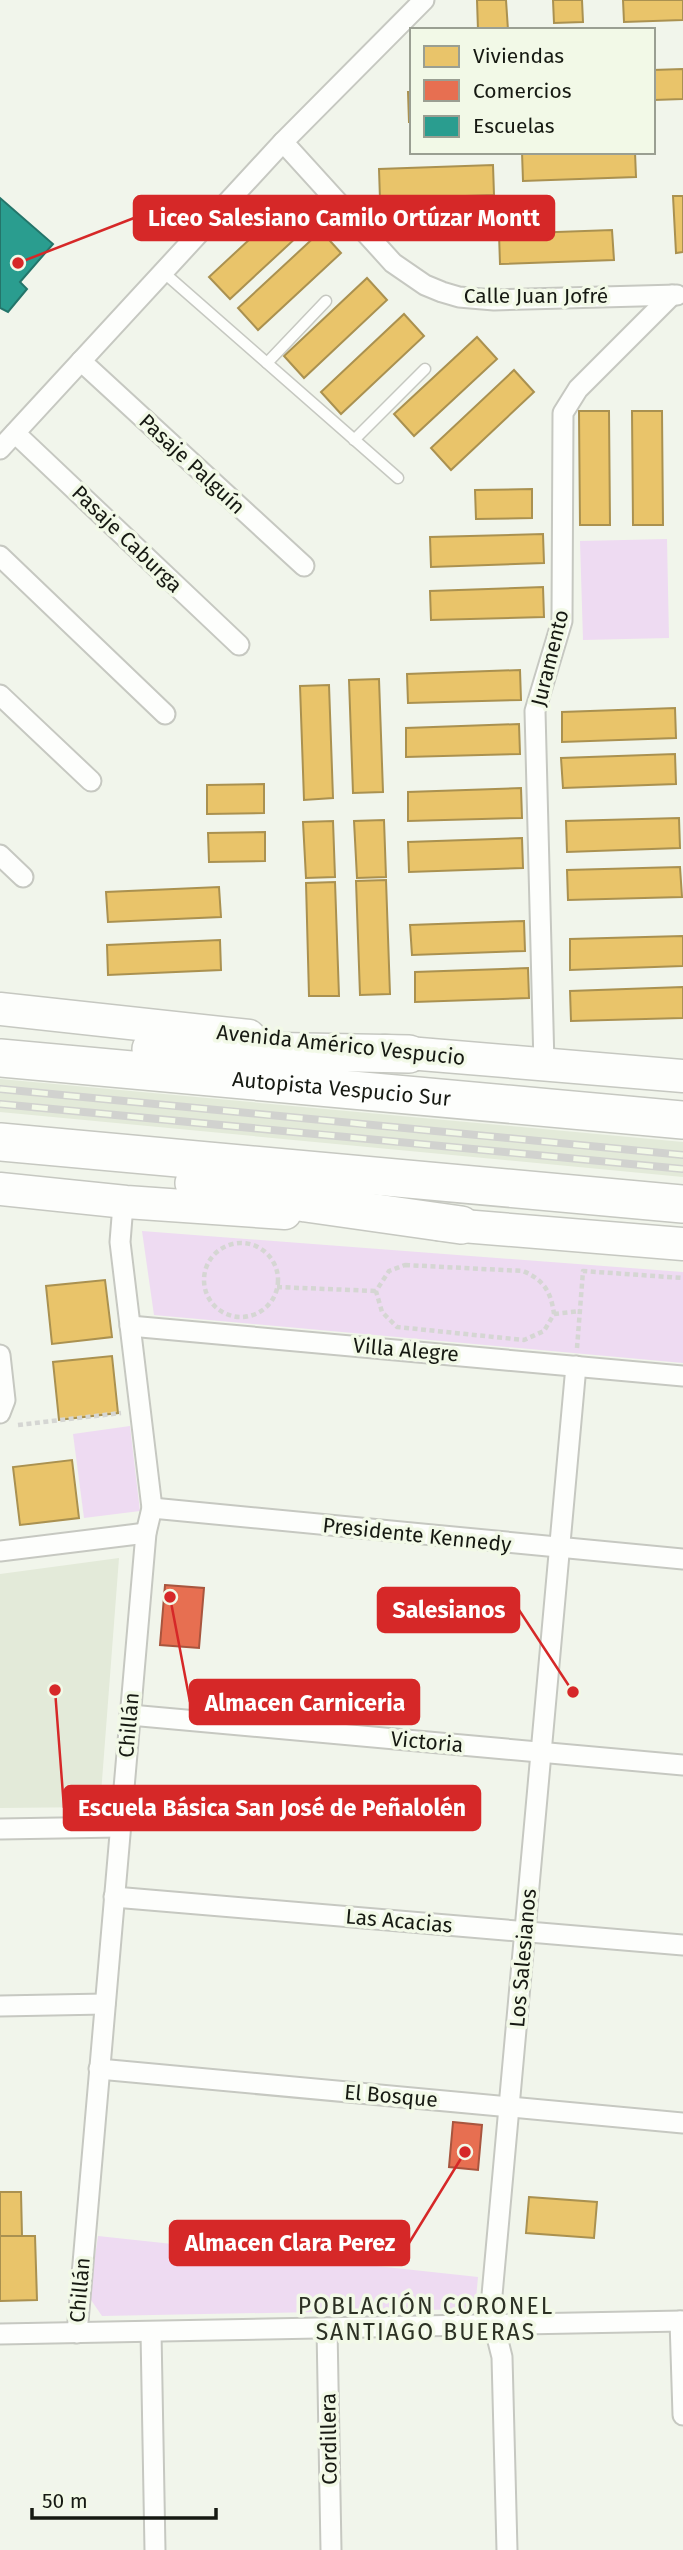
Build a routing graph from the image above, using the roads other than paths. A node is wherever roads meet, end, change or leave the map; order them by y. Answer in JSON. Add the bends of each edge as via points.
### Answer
{"nodes":[{"id":1,"x":424,"y":0,"type":"edge"},
{"id":2,"x":283,"y":142,"type":"junction"},
{"id":3,"x":162,"y":271,"type":"junction"},
{"id":4,"x":678,"y":295,"type":"edge"},
{"id":5,"x":326,"y":301,"type":"dead end"},
{"id":6,"x":81,"y":361,"type":"junction"},
{"id":7,"x":267,"y":363,"type":"junction"},
{"id":8,"x":425,"y":369,"type":"dead end"},
{"id":9,"x":15,"y":433,"type":"junction"},
{"id":10,"x":354,"y":440,"type":"junction"},
{"id":11,"x":0,"y":449,"type":"edge"},
{"id":12,"x":398,"y":478,"type":"dead end"},
{"id":13,"x":0,"y":556,"type":"edge"},
{"id":14,"x":304,"y":566,"type":"dead end"},
{"id":15,"x":239,"y":646,"type":"dead end"},
{"id":16,"x":0,"y":695,"type":"edge"},
{"id":17,"x":165,"y":714,"type":"dead end"},
{"id":18,"x":91,"y":782,"type":"dead end"},
{"id":19,"x":0,"y":855,"type":"edge"},
{"id":20,"x":23,"y":877,"type":"dead end"},
{"id":21,"x":0,"y":1009,"type":"edge"},
{"id":22,"x":0,"y":1047,"type":"edge"},
{"id":23,"x":409,"y":1054,"type":"junction"},
{"id":24,"x":0,"y":1058,"type":"edge"},
{"id":25,"x":544,"y":1065,"type":"junction"},
{"id":26,"x":683,"y":1076,"type":"edge"},
{"id":27,"x":683,"y":1120,"type":"edge"},
{"id":28,"x":0,"y":1142,"type":"edge"},
{"id":29,"x":0,"y":1149,"type":"edge"},
{"id":30,"x":0,"y":1189,"type":"edge"},
{"id":31,"x":126,"y":1202,"type":"junction"},
{"id":32,"x":683,"y":1204,"type":"edge"},
{"id":33,"x":461,"y":1225,"type":"junction"},
{"id":34,"x":683,"y":1244,"type":"edge"},
{"id":35,"x":130,"y":1326,"type":"junction"},
{"id":36,"x":0,"y":1355,"type":"edge"},
{"id":37,"x":576,"y":1366,"type":"junction"},
{"id":38,"x":683,"y":1376,"type":"edge"},
{"id":39,"x":6,"y":1419,"type":"edge"},
{"id":40,"x":152,"y":1508,"type":"junction"},
{"id":41,"x":146,"y":1533,"type":"junction"},
{"id":42,"x":560,"y":1549,"type":"junction"},
{"id":43,"x":0,"y":1551,"type":"edge"},
{"id":44,"x":683,"y":1559,"type":"edge"},
{"id":45,"x":130,"y":1715,"type":"junction"},
{"id":46,"x":541,"y":1752,"type":"junction"},
{"id":47,"x":683,"y":1765,"type":"edge"},
{"id":48,"x":120,"y":1827,"type":"junction"},
{"id":49,"x":0,"y":1829,"type":"edge"},
{"id":50,"x":114,"y":1897,"type":"junction"},
{"id":51,"x":525,"y":1932,"type":"junction"},
{"id":52,"x":683,"y":1945,"type":"edge"},
{"id":53,"x":105,"y":2004,"type":"junction"},
{"id":54,"x":0,"y":2006,"type":"edge"},
{"id":55,"x":99,"y":2069,"type":"junction"},
{"id":56,"x":509,"y":2107,"type":"junction"},
{"id":57,"x":683,"y":2123,"type":"edge"},
{"id":58,"x":682,"y":2321,"type":"edge"},
{"id":59,"x":494,"y":2325,"type":"junction"},
{"id":60,"x":327,"y":2328,"type":"junction"},
{"id":61,"x":151,"y":2332,"type":"junction"},
{"id":62,"x":76,"y":2333,"type":"junction"},
{"id":63,"x":0,"y":2334,"type":"edge"},
{"id":64,"x":683,"y":2415,"type":"edge"},
{"id":65,"x":155,"y":2550,"type":"edge"},
{"id":66,"x":331,"y":2550,"type":"edge"},
{"id":67,"x":507,"y":2550,"type":"edge"}],
"edges":[{"from":1,"to":2,"type":"street"},
{"from":2,"to":3,"type":"street"},
{"from":2,"to":4,"type":"street","name":"Calle Juan Jofré","via":[[393,264],[442,292],[485,300]]},
{"from":3,"to":6,"type":"street"},
{"from":3,"to":7,"type":"lane"},
{"from":4,"to":25,"type":"street","name":"Juramento","via":[[578,389],[563,413],[562,621],[535,711]]},
{"from":5,"to":7,"type":"lane"},
{"from":6,"to":9,"type":"street"},
{"from":6,"to":14,"type":"street","name":"Pasaje Palguín"},
{"from":7,"to":10,"type":"lane"},
{"from":8,"to":10,"type":"lane"},
{"from":9,"to":11,"type":"street"},
{"from":9,"to":15,"type":"street","name":"Pasaje Caburga"},
{"from":10,"to":12,"type":"lane"},
{"from":13,"to":17,"type":"street"},
{"from":16,"to":18,"type":"street"},
{"from":19,"to":20,"type":"street"},
{"from":21,"to":23,"type":"main road","name":"Avenida Américo Vespucio"},
{"from":22,"to":23,"type":"highway"},
{"from":23,"to":25,"type":"main road","name":"Avenida Américo Vespucio"},
{"from":24,"to":27,"type":"highway","name":"Autopista Vespucio Sur"},
{"from":25,"to":26,"type":"main road","name":"Avenida Américo Vespucio"},
{"from":28,"to":32,"type":"highway"},
{"from":29,"to":33,"type":"highway","via":[[306,1203]]},
{"from":30,"to":31,"type":"main road"},
{"from":31,"to":33,"type":"main road"},
{"from":31,"to":35,"type":"street","name":"Chillán","via":[[120,1242]]},
{"from":33,"to":34,"type":"main road"},
{"from":35,"to":37,"type":"street","name":"Villa Alegre"},
{"from":35,"to":40,"type":"street","name":"Chillán"},
{"from":36,"to":39,"type":"street"},
{"from":37,"to":38,"type":"street","name":"Villa Alegre"},
{"from":37,"to":42,"type":"street","name":"Los Salesianos"},
{"from":40,"to":41,"type":"street","name":"Chillán"},
{"from":40,"to":42,"type":"street","name":"Presidente Kennedy"},
{"from":41,"to":43,"type":"street"},
{"from":41,"to":45,"type":"street","name":"Chillán"},
{"from":42,"to":44,"type":"street","name":"Presidente Kennedy"},
{"from":42,"to":46,"type":"street","name":"Los Salesianos"},
{"from":45,"to":46,"type":"street","name":"Victoria"},
{"from":45,"to":48,"type":"street","name":"Chillán"},
{"from":46,"to":47,"type":"street","name":"Victoria"},
{"from":46,"to":51,"type":"street","name":"Los Salesianos"},
{"from":48,"to":49,"type":"street"},
{"from":48,"to":50,"type":"street","name":"Chillán"},
{"from":50,"to":51,"type":"street","name":"Las Acacias"},
{"from":50,"to":53,"type":"street","name":"Chillán"},
{"from":51,"to":52,"type":"street","name":"Las Acacias"},
{"from":51,"to":56,"type":"street","name":"Los Salesianos"},
{"from":53,"to":54,"type":"street"},
{"from":53,"to":55,"type":"street","name":"Chillán"},
{"from":55,"to":56,"type":"street","name":"El Bosque"},
{"from":55,"to":62,"type":"street","name":"Chillán"},
{"from":56,"to":57,"type":"street","name":"El Bosque"},
{"from":56,"to":59,"type":"street","name":"Los Salesianos","via":[[492,2295]]},
{"from":58,"to":59,"type":"street"},
{"from":58,"to":64,"type":"street"},
{"from":59,"to":60,"type":"street"},
{"from":59,"to":67,"type":"street","name":"Los Salesianos","via":[[502,2357]]},
{"from":60,"to":61,"type":"street"},
{"from":60,"to":66,"type":"street","name":"Cordillera"},
{"from":61,"to":62,"type":"street"},
{"from":61,"to":65,"type":"street"},
{"from":62,"to":63,"type":"street"}]}
